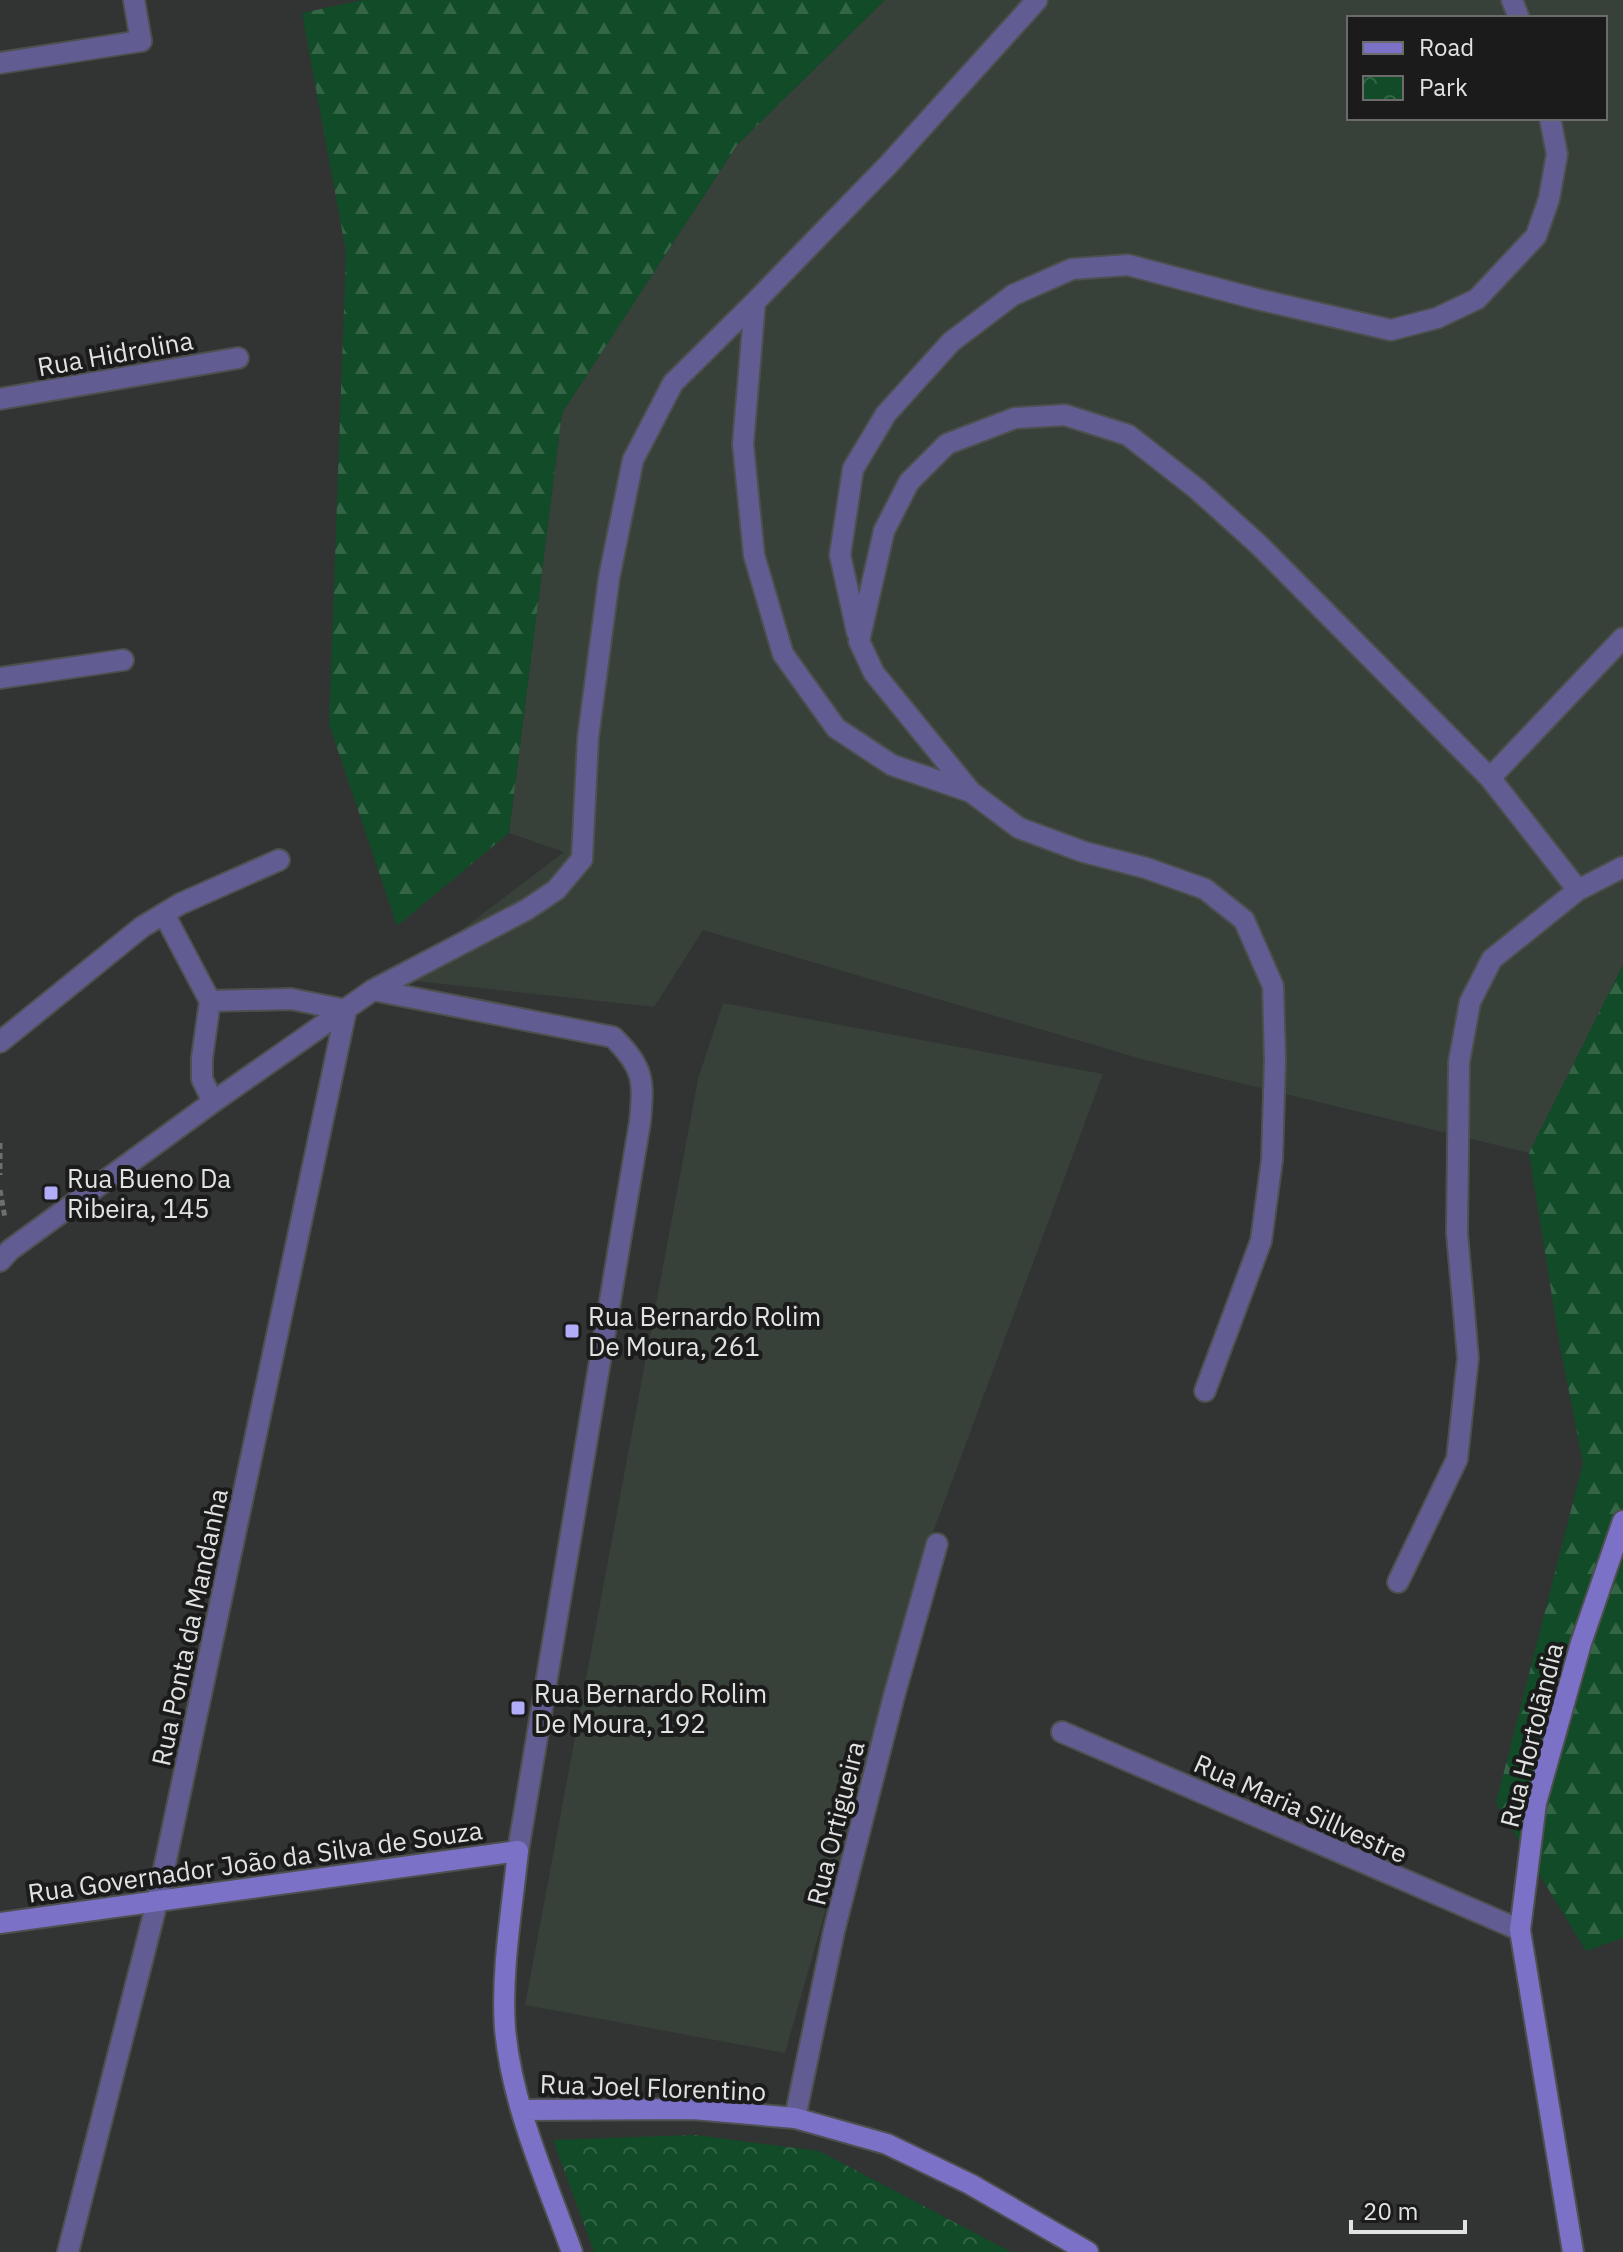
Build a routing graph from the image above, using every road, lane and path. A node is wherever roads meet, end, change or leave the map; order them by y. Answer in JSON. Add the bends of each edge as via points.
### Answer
{"nodes":[{"id":1,"x":134,"y":0,"type":"edge"},
{"id":2,"x":1037,"y":0,"type":"edge"},
{"id":3,"x":0,"y":63,"type":"edge"},
{"id":4,"x":1550,"y":120,"type":"edge"},
{"id":5,"x":755,"y":302,"type":"junction"},
{"id":6,"x":238,"y":358,"type":"dead end"},
{"id":7,"x":0,"y":399,"type":"edge"},
{"id":8,"x":1623,"y":638,"type":"edge"},
{"id":9,"x":859,"y":641,"type":"junction"},
{"id":10,"x":123,"y":660,"type":"dead end"},
{"id":11,"x":0,"y":678,"type":"edge"},
{"id":12,"x":1490,"y":778,"type":"junction"},
{"id":13,"x":971,"y":792,"type":"junction"},
{"id":14,"x":279,"y":860,"type":"dead end"},
{"id":15,"x":1623,"y":867,"type":"edge"},
{"id":16,"x":1578,"y":890,"type":"junction"},
{"id":17,"x":164,"y":914,"type":"junction"},
{"id":18,"x":373,"y":990,"type":"junction"},
{"id":19,"x":210,"y":1001,"type":"junction"},
{"id":20,"x":346,"y":1010,"type":"junction"},
{"id":21,"x":0,"y":1042,"type":"edge"},
{"id":22,"x":213,"y":1102,"type":"junction"},
{"id":23,"x":0,"y":1143,"type":"edge"},
{"id":24,"x":0,"y":1175,"type":"edge"},
{"id":25,"x":0,"y":1261,"type":"edge"},
{"id":26,"x":1205,"y":1391,"type":"dead end"},
{"id":27,"x":1623,"y":1521,"type":"edge"},
{"id":28,"x":937,"y":1544,"type":"dead end"},
{"id":29,"x":1398,"y":1582,"type":"dead end"},
{"id":30,"x":1062,"y":1732,"type":"dead end"},
{"id":31,"x":518,"y":1851,"type":"junction"},
{"id":32,"x":157,"y":1902,"type":"junction"},
{"id":33,"x":0,"y":1923,"type":"edge"},
{"id":34,"x":1520,"y":1930,"type":"junction"},
{"id":35,"x":521,"y":2110,"type":"junction"},
{"id":36,"x":795,"y":2118,"type":"junction"},
{"id":37,"x":68,"y":2252,"type":"edge"},
{"id":38,"x":572,"y":2252,"type":"edge"},
{"id":39,"x":1088,"y":2252,"type":"edge"},
{"id":40,"x":1573,"y":2252,"type":"edge"}],
"edges":[{"from":1,"to":3,"type":"street","via":[[141,41]]},
{"from":2,"to":5,"type":"street"},
{"from":4,"to":9,"type":"street","via":[[1557,154],[1536,236],[1477,299],[1437,318],[1391,330],[1128,265],[1072,269],[1013,295],[951,342],[886,414],[853,469],[840,555]]},
{"from":5,"to":13,"type":"street","via":[[743,444],[754,555],[783,654],[836,728],[892,765]]},
{"from":5,"to":18,"type":"street","via":[[673,383],[633,460],[609,578],[588,738],[582,859],[556,890],[526,910]]},
{"from":6,"to":7,"type":"street","name":"Rua Hidrolina"},
{"from":8,"to":12,"type":"street"},
{"from":9,"to":12,"type":"street","via":[[884,531],[909,482],[947,444],[1015,418],[1065,415],[1128,435],[1197,489]]},
{"from":9,"to":13,"type":"street","via":[[874,673]]},
{"from":10,"to":11,"type":"street"},
{"from":12,"to":16,"type":"street"},
{"from":13,"to":26,"type":"street","via":[[1019,828],[1205,889],[1244,920],[1273,986],[1272,1160],[1261,1241]]},
{"from":14,"to":17,"type":"street"},
{"from":15,"to":16,"type":"street"},
{"from":16,"to":29,"type":"street","via":[[1492,959],[1470,1002],[1459,1062],[1457,1233],[1468,1358],[1457,1459]]},
{"from":17,"to":19,"type":"street"},
{"from":17,"to":21,"type":"street"},
{"from":18,"to":20,"type":"street"},
{"from":18,"to":31,"type":"street","via":[[613,1037],[633,1058],[643,1087]]},
{"from":19,"to":20,"type":"street","via":[[291,999]]},
{"from":19,"to":22,"type":"street","via":[[202,1079]]},
{"from":20,"to":22,"type":"street"},
{"from":20,"to":32,"type":"street","name":"Rua Ponta da Mandanha"},
{"from":22,"to":25,"type":"street"},
{"from":23,"to":24,"type":"path"},
{"from":27,"to":34,"type":"street","name":"Rua Hortolãndia","via":[[1581,1643],[1536,1803]]},
{"from":28,"to":36,"type":"street","name":"Rua Ortigueira","via":[[830,1945]]},
{"from":30,"to":34,"type":"street","name":"Rua Maria Sillvestre"},
{"from":31,"to":32,"type":"street","name":"Rua Governador João da Silva de Souza"},
{"from":31,"to":35,"type":"street","via":[[504,1986],[506,2032]]},
{"from":32,"to":33,"type":"street","name":"Rua Governador João da Silva de Souza"},
{"from":32,"to":37,"type":"street","name":"Rua Ponta da Mandanha"},
{"from":34,"to":40,"type":"street","name":"Rua Hortolãndia"},
{"from":35,"to":36,"type":"street","name":"Rua Joel Florentino","via":[[693,2109]]},
{"from":35,"to":38,"type":"street"},
{"from":36,"to":39,"type":"street","name":"Rua Joel Florentino","via":[[887,2144],[970,2184]]}]}
